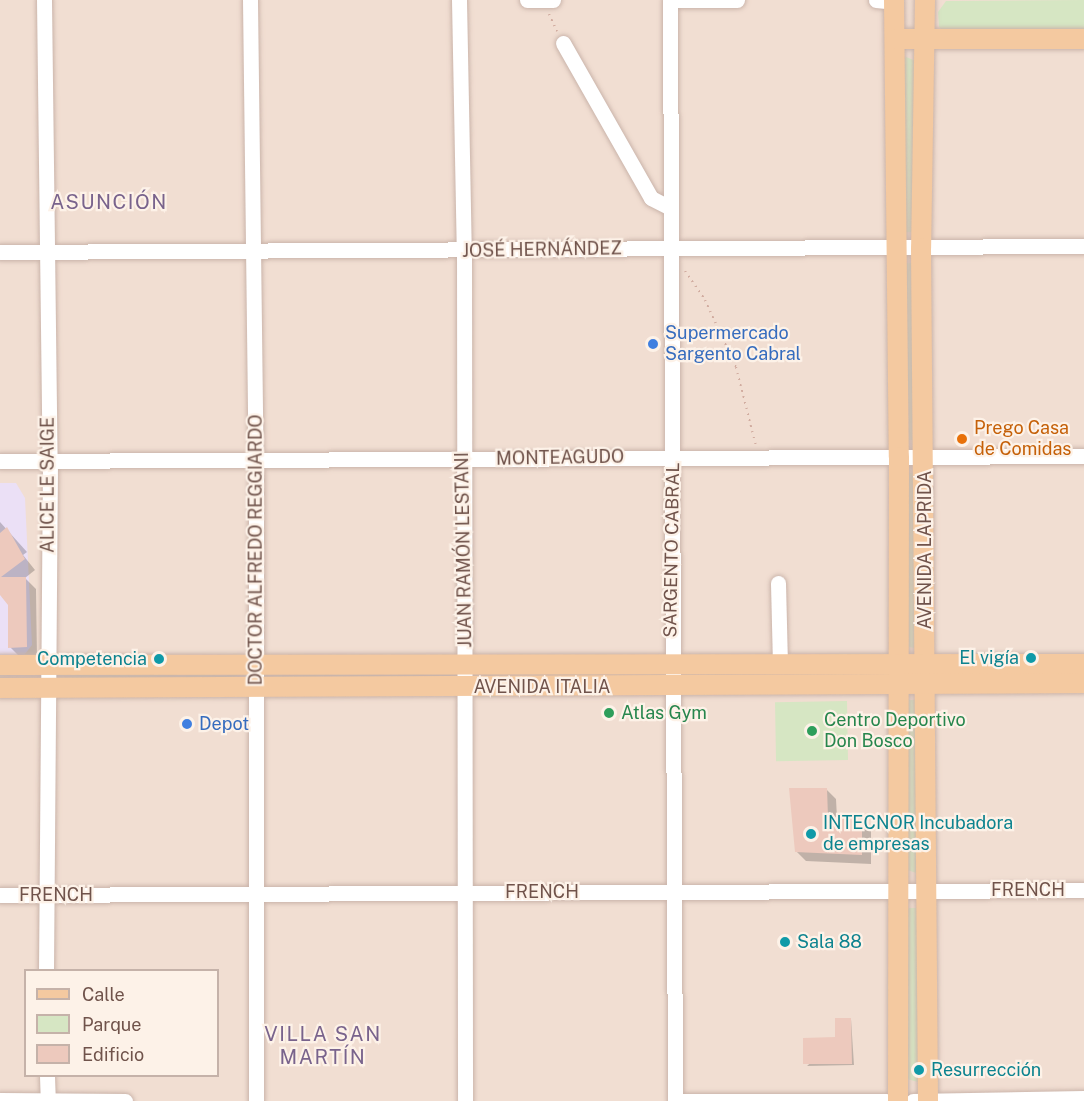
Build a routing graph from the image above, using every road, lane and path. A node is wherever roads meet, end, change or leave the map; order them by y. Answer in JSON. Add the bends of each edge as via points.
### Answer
{"nodes":[{"id":1,"x":44,"y":0,"type":"edge"},
{"id":2,"x":250,"y":0,"type":"edge"},
{"id":3,"x":459,"y":0,"type":"edge"},
{"id":4,"x":527,"y":0,"type":"edge"},
{"id":5,"x":542,"y":0,"type":"edge"},
{"id":6,"x":553,"y":0,"type":"edge"},
{"id":7,"x":670,"y":0,"type":"edge"},
{"id":8,"x":677,"y":0,"type":"edge"},
{"id":9,"x":737,"y":0,"type":"edge"},
{"id":10,"x":925,"y":0,"type":"edge"},
{"id":11,"x":886,"y":1,"type":"edge"},
{"id":12,"x":896,"y":39,"type":"junction"},
{"id":13,"x":925,"y":39,"type":"junction"},
{"id":14,"x":1084,"y":39,"type":"edge"},
{"id":15,"x":563,"y":43,"type":"joint"},
{"id":16,"x":669,"y":207,"type":"junction"},
{"id":17,"x":1084,"y":246,"type":"edge"},
{"id":18,"x":921,"y":248,"type":"junction"},
{"id":19,"x":669,"y":249,"type":"junction"},
{"id":20,"x":896,"y":249,"type":"junction"},
{"id":21,"x":251,"y":251,"type":"junction"},
{"id":22,"x":464,"y":251,"type":"junction"},
{"id":23,"x":0,"y":252,"type":"edge"},
{"id":24,"x":46,"y":252,"type":"junction"},
{"id":25,"x":677,"y":266,"type":"dead end"},
{"id":26,"x":756,"y":446,"type":"dead end"},
{"id":27,"x":1084,"y":456,"type":"edge"},
{"id":28,"x":674,"y":457,"type":"junction"},
{"id":29,"x":899,"y":457,"type":"junction"},
{"id":30,"x":925,"y":457,"type":"junction"},
{"id":31,"x":462,"y":459,"type":"junction"},
{"id":32,"x":256,"y":460,"type":"junction"},
{"id":33,"x":0,"y":461,"type":"edge"},
{"id":34,"x":50,"y":462,"type":"junction"},
{"id":35,"x":778,"y":583,"type":"dead end"},
{"id":36,"x":47,"y":664,"type":"junction"},
{"id":37,"x":780,"y":664,"type":"junction"},
{"id":38,"x":1084,"y":664,"type":"edge"},
{"id":39,"x":0,"y":665,"type":"edge"},
{"id":40,"x":256,"y":665,"type":"junction"},
{"id":41,"x":465,"y":665,"type":"junction"},
{"id":42,"x":671,"y":665,"type":"junction"},
{"id":43,"x":899,"y":674,"type":"junction"},
{"id":44,"x":925,"y":674,"type":"junction"},
{"id":45,"x":1084,"y":683,"type":"edge"},
{"id":46,"x":672,"y":686,"type":"junction"},
{"id":47,"x":465,"y":687,"type":"junction"},
{"id":48,"x":0,"y":688,"type":"edge"},
{"id":49,"x":47,"y":688,"type":"junction"},
{"id":50,"x":257,"y":690,"type":"junction"},
{"id":51,"x":1084,"y":890,"type":"edge"},
{"id":52,"x":925,"y":891,"type":"junction"},
{"id":53,"x":674,"y":892,"type":"junction"},
{"id":54,"x":899,"y":892,"type":"junction"},
{"id":55,"x":463,"y":893,"type":"junction"},
{"id":56,"x":256,"y":894,"type":"junction"},
{"id":57,"x":0,"y":895,"type":"edge"},
{"id":58,"x":44,"y":895,"type":"junction"},
{"id":59,"x":46,"y":969,"type":"edge"},
{"id":60,"x":47,"y":1077,"type":"edge"},
{"id":61,"x":1084,"y":1098,"type":"edge"},
{"id":62,"x":0,"y":1100,"type":"edge"},
{"id":63,"x":48,"y":1100,"type":"edge"},
{"id":64,"x":788,"y":1100,"type":"edge"},
{"id":65,"x":125,"y":1101,"type":"edge"},
{"id":66,"x":256,"y":1101,"type":"edge"},
{"id":67,"x":465,"y":1101,"type":"edge"},
{"id":68,"x":677,"y":1101,"type":"edge"},
{"id":69,"x":885,"y":1101,"type":"edge"},
{"id":70,"x":898,"y":1101,"type":"edge"},
{"id":71,"x":913,"y":1101,"type":"edge"},
{"id":72,"x":928,"y":1101,"type":"edge"}],
"edges":[{"from":1,"to":24,"type":"street","name":"ALICE LE SAIGE"},
{"from":2,"to":21,"type":"street","name":"DOCTOR ALFREDO REGGIARDO"},
{"from":3,"to":22,"type":"street","name":"JUAN RAMÓN LESTANI"},
{"from":4,"to":5,"type":"street"},
{"from":5,"to":6,"type":"street"},
{"from":5,"to":15,"type":"path"},
{"from":7,"to":16,"type":"street","name":"SARGENTO CABRAL"},
{"from":8,"to":9,"type":"street"},
{"from":10,"to":13,"type":"main road","name":"AVENIDA LAPRIDA"},
{"from":11,"to":12,"type":"main road","name":"AVENIDA LAPRIDA"},
{"from":12,"to":13,"type":"main road"},
{"from":12,"to":20,"type":"main road","name":"AVENIDA LAPRIDA"},
{"from":13,"to":14,"type":"main road"},
{"from":13,"to":18,"type":"main road","name":"AVENIDA LAPRIDA"},
{"from":15,"to":16,"type":"street","via":[[651,198]]},
{"from":16,"to":19,"type":"street","name":"SARGENTO CABRAL"},
{"from":17,"to":18,"type":"street","name":"JOSÉ HERNÁNDEZ"},
{"from":18,"to":20,"type":"street","name":"JOSÉ HERNÁNDEZ"},
{"from":18,"to":30,"type":"main road","name":"AVENIDA LAPRIDA"},
{"from":19,"to":20,"type":"street","name":"JOSÉ HERNÁNDEZ"},
{"from":19,"to":22,"type":"street","name":"JOSÉ HERNÁNDEZ"},
{"from":19,"to":28,"type":"street","name":"SARGENTO CABRAL"},
{"from":20,"to":29,"type":"main road","name":"AVENIDA LAPRIDA"},
{"from":21,"to":22,"type":"street","name":"JOSÉ HERNÁNDEZ"},
{"from":21,"to":24,"type":"street","name":"JOSÉ HERNÁNDEZ"},
{"from":21,"to":32,"type":"street","name":"DOCTOR ALFREDO REGGIARDO"},
{"from":22,"to":31,"type":"street","name":"JUAN RAMÓN LESTANI"},
{"from":23,"to":24,"type":"street","name":"JOSÉ HERNÁNDEZ"},
{"from":24,"to":34,"type":"street","name":"ALICE LE SAIGE"},
{"from":25,"to":26,"type":"path","via":[[686,271],[705,300],[716,331],[724,338],[736,367]]},
{"from":27,"to":30,"type":"street","name":"MONTEAGUDO"},
{"from":28,"to":29,"type":"street","name":"MONTEAGUDO"},
{"from":28,"to":31,"type":"street","name":"MONTEAGUDO"},
{"from":28,"to":42,"type":"street","name":"SARGENTO CABRAL"},
{"from":29,"to":30,"type":"street","name":"MONTEAGUDO"},
{"from":29,"to":43,"type":"main road","name":"AVENIDA LAPRIDA"},
{"from":30,"to":44,"type":"main road","name":"AVENIDA LAPRIDA"},
{"from":31,"to":32,"type":"street","name":"MONTEAGUDO"},
{"from":31,"to":41,"type":"street","name":"JUAN RAMÓN LESTANI"},
{"from":32,"to":34,"type":"street","name":"MONTEAGUDO"},
{"from":32,"to":40,"type":"street","name":"DOCTOR ALFREDO REGGIARDO"},
{"from":33,"to":34,"type":"street","name":"MONTEAGUDO"},
{"from":34,"to":36,"type":"street","name":"ALICE LE SAIGE"},
{"from":35,"to":37,"type":"street"},
{"from":36,"to":39,"type":"main road","name":"AVENIDA ITALIA"},
{"from":36,"to":40,"type":"main road","name":"AVENIDA ITALIA"},
{"from":36,"to":49,"type":"street","name":"ALICE LE SAIGE"},
{"from":37,"to":42,"type":"main road","name":"AVENIDA ITALIA"},
{"from":37,"to":43,"type":"main road","name":"AVENIDA ITALIA"},
{"from":38,"to":44,"type":"main road","name":"AVENIDA ITALIA"},
{"from":40,"to":41,"type":"main road","name":"AVENIDA ITALIA"},
{"from":40,"to":50,"type":"street","name":"DOCTOR ALFREDO REGGIARDO"},
{"from":41,"to":42,"type":"main road","name":"AVENIDA ITALIA"},
{"from":41,"to":47,"type":"street","name":"JUAN RAMÓN LESTANI"},
{"from":42,"to":46,"type":"street","name":"SARGENTO CABRAL"},
{"from":43,"to":44,"type":"main road","name":"AVENIDA ITALIA"},
{"from":43,"to":46,"type":"main road","name":"AVENIDA ITALIA"},
{"from":43,"to":54,"type":"main road","name":"AVENIDA LAPRIDA"},
{"from":44,"to":45,"type":"main road","name":"AVENIDA ITALIA"},
{"from":44,"to":52,"type":"main road","name":"AVENIDA LAPRIDA"},
{"from":46,"to":47,"type":"main road","name":"AVENIDA ITALIA"},
{"from":46,"to":53,"type":"street","name":"SARGENTO CABRAL"},
{"from":47,"to":50,"type":"main road","name":"AVENIDA ITALIA"},
{"from":47,"to":55,"type":"street","name":"JUAN RAMÓN LESTANI"},
{"from":48,"to":49,"type":"main road","name":"AVENIDA ITALIA"},
{"from":49,"to":50,"type":"main road","name":"AVENIDA ITALIA"},
{"from":49,"to":58,"type":"street","name":"ALICE LE SAIGE"},
{"from":50,"to":56,"type":"street","name":"DOCTOR ALFREDO REGGIARDO"},
{"from":51,"to":52,"type":"street","name":"FRENCH"},
{"from":52,"to":54,"type":"street","name":"FRENCH"},
{"from":52,"to":72,"type":"main road","name":"AVENIDA LAPRIDA"},
{"from":53,"to":54,"type":"street","name":"FRENCH"},
{"from":53,"to":55,"type":"street","name":"FRENCH"},
{"from":53,"to":68,"type":"street","name":"SARGENTO CABRAL"},
{"from":54,"to":70,"type":"main road","name":"AVENIDA LAPRIDA"},
{"from":55,"to":56,"type":"street","name":"FRENCH"},
{"from":55,"to":67,"type":"street","name":"JUAN RAMÓN LESTANI"},
{"from":56,"to":58,"type":"street","name":"FRENCH"},
{"from":56,"to":66,"type":"street","name":"DOCTOR ALFREDO REGGIARDO"},
{"from":57,"to":58,"type":"street","name":"FRENCH"},
{"from":58,"to":59,"type":"street","name":"ALICE LE SAIGE"},
{"from":60,"to":63,"type":"street"},
{"from":61,"to":72,"type":"street"},
{"from":62,"to":63,"type":"street"},
{"from":63,"to":65,"type":"street"},
{"from":64,"to":68,"type":"street"},
{"from":64,"to":69,"type":"street"},
{"from":71,"to":72,"type":"street"}]}
